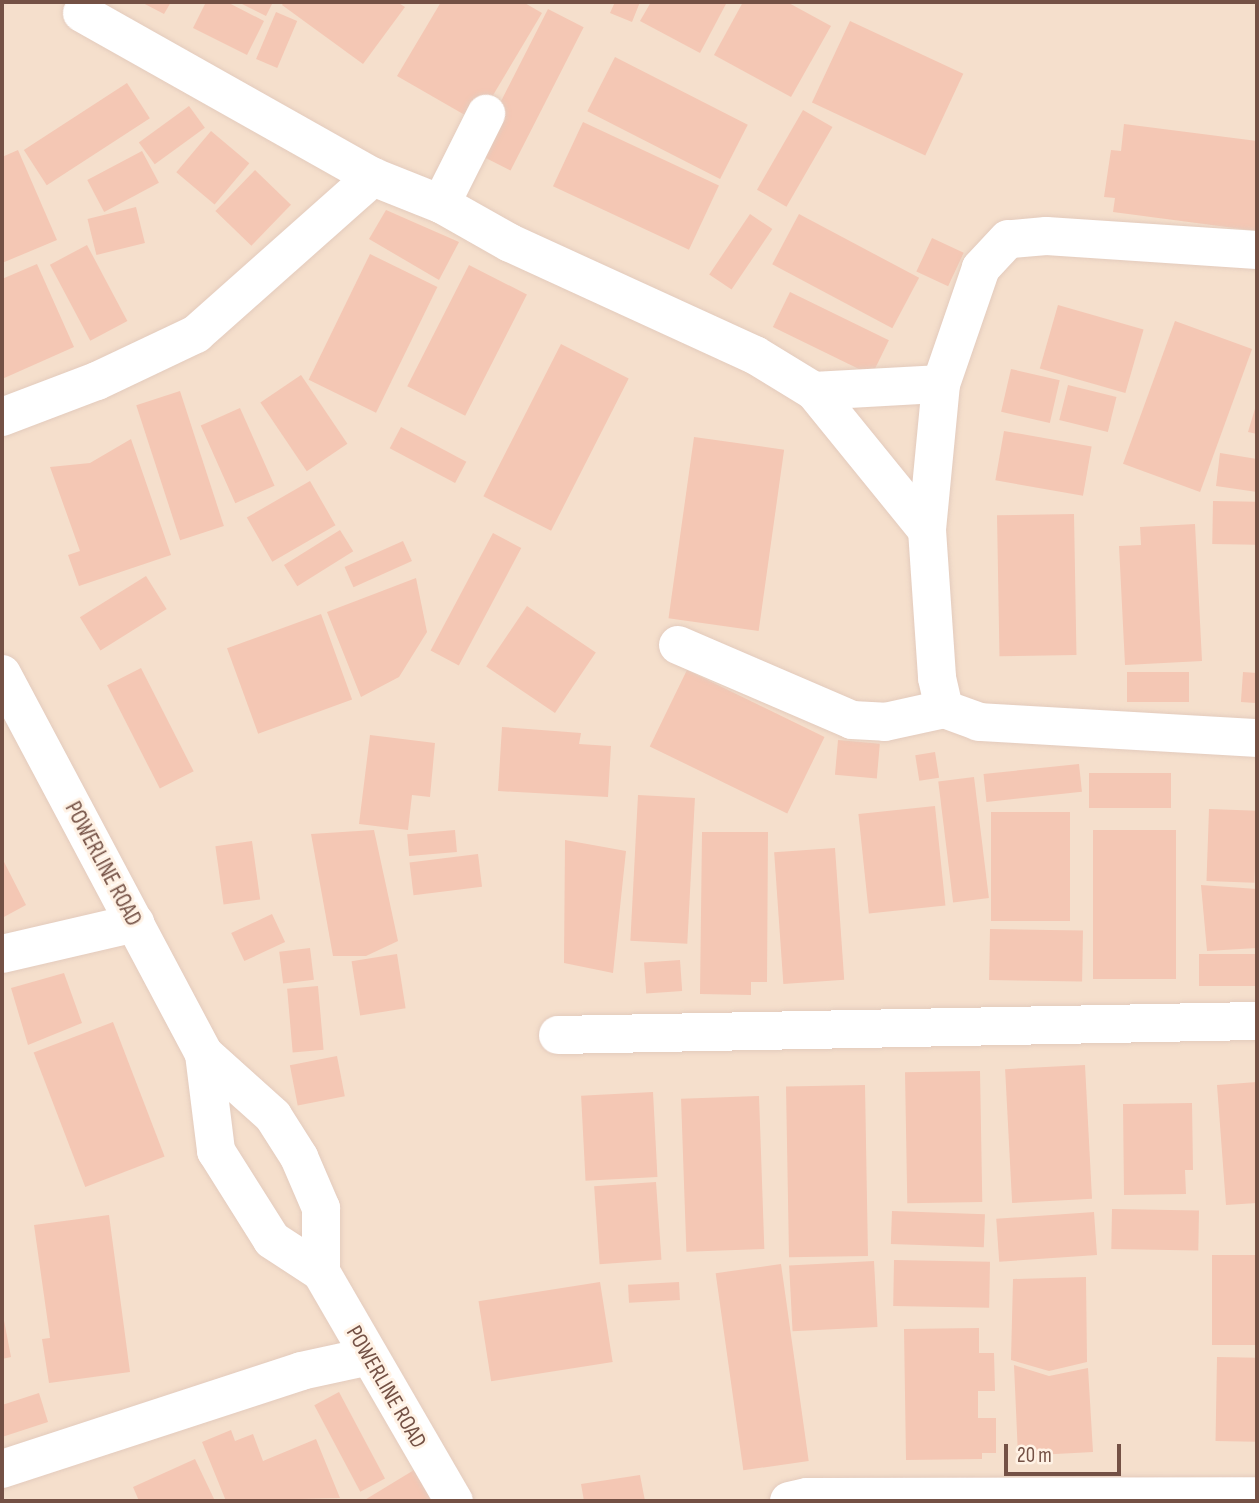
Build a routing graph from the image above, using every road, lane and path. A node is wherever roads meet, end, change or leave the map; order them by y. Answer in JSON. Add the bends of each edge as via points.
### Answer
{"nodes":[{"id":1,"x":82,"y":13,"type":"dead end"},
{"id":2,"x":486,"y":114,"type":"dead end"},
{"id":3,"x":373,"y":177,"type":"junction"},
{"id":4,"x":441,"y":204,"type":"junction"},
{"id":5,"x":1257,"y":250,"type":"edge"},
{"id":6,"x":941,"y":384,"type":"junction"},
{"id":7,"x":814,"y":391,"type":"junction"},
{"id":8,"x":2,"y":417,"type":"edge"},
{"id":9,"x":927,"y":530,"type":"junction"},
{"id":10,"x":678,"y":645,"type":"dead end"},
{"id":11,"x":2,"y":674,"type":"edge"},
{"id":12,"x":944,"y":709,"type":"junction"},
{"id":13,"x":1257,"y":738,"type":"edge"},
{"id":14,"x":135,"y":923,"type":"junction"},
{"id":15,"x":2,"y":954,"type":"edge"},
{"id":16,"x":1257,"y":1021,"type":"edge"},
{"id":17,"x":558,"y":1035,"type":"dead end"},
{"id":18,"x":204,"y":1054,"type":"junction"},
{"id":19,"x":321,"y":1272,"type":"junction"},
{"id":20,"x":366,"y":1357,"type":"junction"},
{"id":21,"x":2,"y":1469,"type":"edge"},
{"id":22,"x":1257,"y":1496,"type":"edge"},
{"id":23,"x":454,"y":1501,"type":"edge"},
{"id":24,"x":789,"y":1501,"type":"edge"}],
"edges":[{"from":1,"to":3,"type":"street"},
{"from":2,"to":4,"type":"street"},
{"from":3,"to":4,"type":"street"},
{"from":3,"to":8,"type":"street","via":[[196,334],[97,381]]},
{"from":4,"to":7,"type":"street","via":[[510,243],[755,355]]},
{"from":5,"to":6,"type":"street","via":[[1046,236],[1008,239],[981,268]]},
{"from":6,"to":7,"type":"street"},
{"from":6,"to":9,"type":"street"},
{"from":7,"to":9,"type":"street"},
{"from":9,"to":12,"type":"street","via":[[937,678]]},
{"from":10,"to":12,"type":"street","via":[[852,720],[885,722]]},
{"from":11,"to":14,"type":"street","name":"POWERLINE ROAD"},
{"from":12,"to":13,"type":"street","via":[[979,722]]},
{"from":14,"to":15,"type":"street"},
{"from":14,"to":18,"type":"street","name":"POWERLINE ROAD"},
{"from":16,"to":17,"type":"street"},
{"from":18,"to":19,"type":"street","name":"POWERLINE ROAD","via":[[273,1116],[299,1157],[321,1208]]},
{"from":18,"to":19,"type":"street","name":"POWERLINE ROAD","via":[[216,1151],[272,1240]]},
{"from":19,"to":20,"type":"street","name":"POWERLINE ROAD"},
{"from":20,"to":21,"type":"street","via":[[301,1371]]},
{"from":20,"to":23,"type":"street","name":"POWERLINE ROAD"},
{"from":22,"to":24,"type":"street","via":[[821,1497]]}]}
